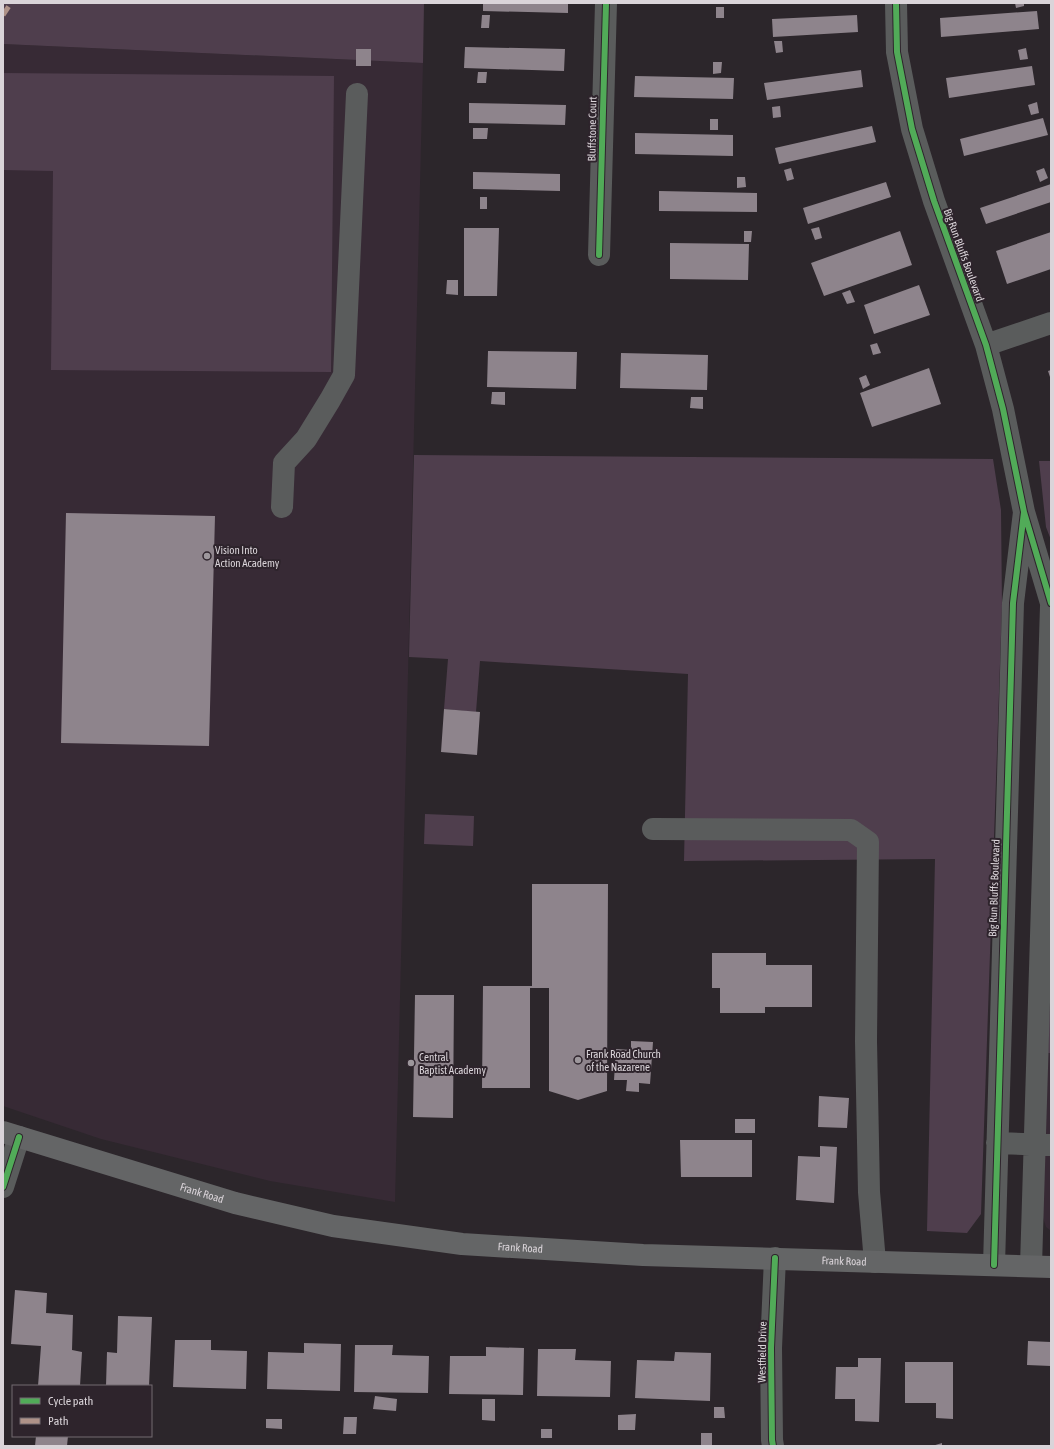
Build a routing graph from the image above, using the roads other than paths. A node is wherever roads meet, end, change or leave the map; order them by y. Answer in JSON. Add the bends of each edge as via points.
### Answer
{"nodes":[{"id":1,"x":606,"y":3,"type":"edge"},
{"id":2,"x":896,"y":3,"type":"edge"},
{"id":3,"x":357,"y":94,"type":"dead end"},
{"id":4,"x":599,"y":255,"type":"dead end"},
{"id":5,"x":1051,"y":324,"type":"edge"},
{"id":6,"x":986,"y":345,"type":"junction"},
{"id":7,"x":282,"y":507,"type":"dead end"},
{"id":8,"x":1024,"y":512,"type":"junction"},
{"id":9,"x":1051,"y":604,"type":"edge"},
{"id":10,"x":653,"y":829,"type":"dead end"},
{"id":11,"x":11,"y":1135,"type":"edge"},
{"id":12,"x":997,"y":1143,"type":"junction"},
{"id":13,"x":1043,"y":1145,"type":"edge"},
{"id":14,"x":3,"y":1187,"type":"edge"},
{"id":15,"x":775,"y":1258,"type":"junction"},
{"id":16,"x":875,"y":1262,"type":"junction"},
{"id":17,"x":994,"y":1265,"type":"junction"},
{"id":18,"x":1041,"y":1267,"type":"edge"},
{"id":19,"x":773,"y":1446,"type":"edge"}],
"edges":[{"from":1,"to":4,"type":"street","name":"Bluffstone Court"},
{"from":2,"to":6,"type":"street","name":"Big Run Bluffs Boulevard","via":[[897,52],[912,129],[934,201]]},
{"from":3,"to":7,"type":"street","via":[[344,375],[306,439],[284,463]]},
{"from":5,"to":6,"type":"street"},
{"from":6,"to":8,"type":"street","name":"Big Run Bluffs Boulevard","via":[[1003,408]]},
{"from":8,"to":9,"type":"street","name":"Big Run Bluffs Boulevard"},
{"from":8,"to":12,"type":"street","name":"Big Run Bluffs Boulevard","via":[[1013,603]]},
{"from":9,"to":13,"type":"street","name":"Big Run Bluffs Boulevard"},
{"from":10,"to":16,"type":"street","via":[[851,830],[868,842],[866,1049],[869,1192]]},
{"from":11,"to":14,"type":"street"},
{"from":11,"to":15,"type":"main road","name":"Frank Road","via":[[235,1203],[333,1226],[462,1244],[643,1255]]},
{"from":12,"to":13,"type":"street"},
{"from":12,"to":17,"type":"street","name":"Big Run Bluffs Boulevard"},
{"from":13,"to":18,"type":"street","name":"Big Run Bluffs Boulevard"},
{"from":15,"to":16,"type":"main road","name":"Frank Road"},
{"from":15,"to":19,"type":"street","name":"Westfield Drive","via":[[771,1348]]},
{"from":16,"to":17,"type":"main road","name":"Frank Road"},
{"from":17,"to":18,"type":"main road","name":"Frank Road"}]}
